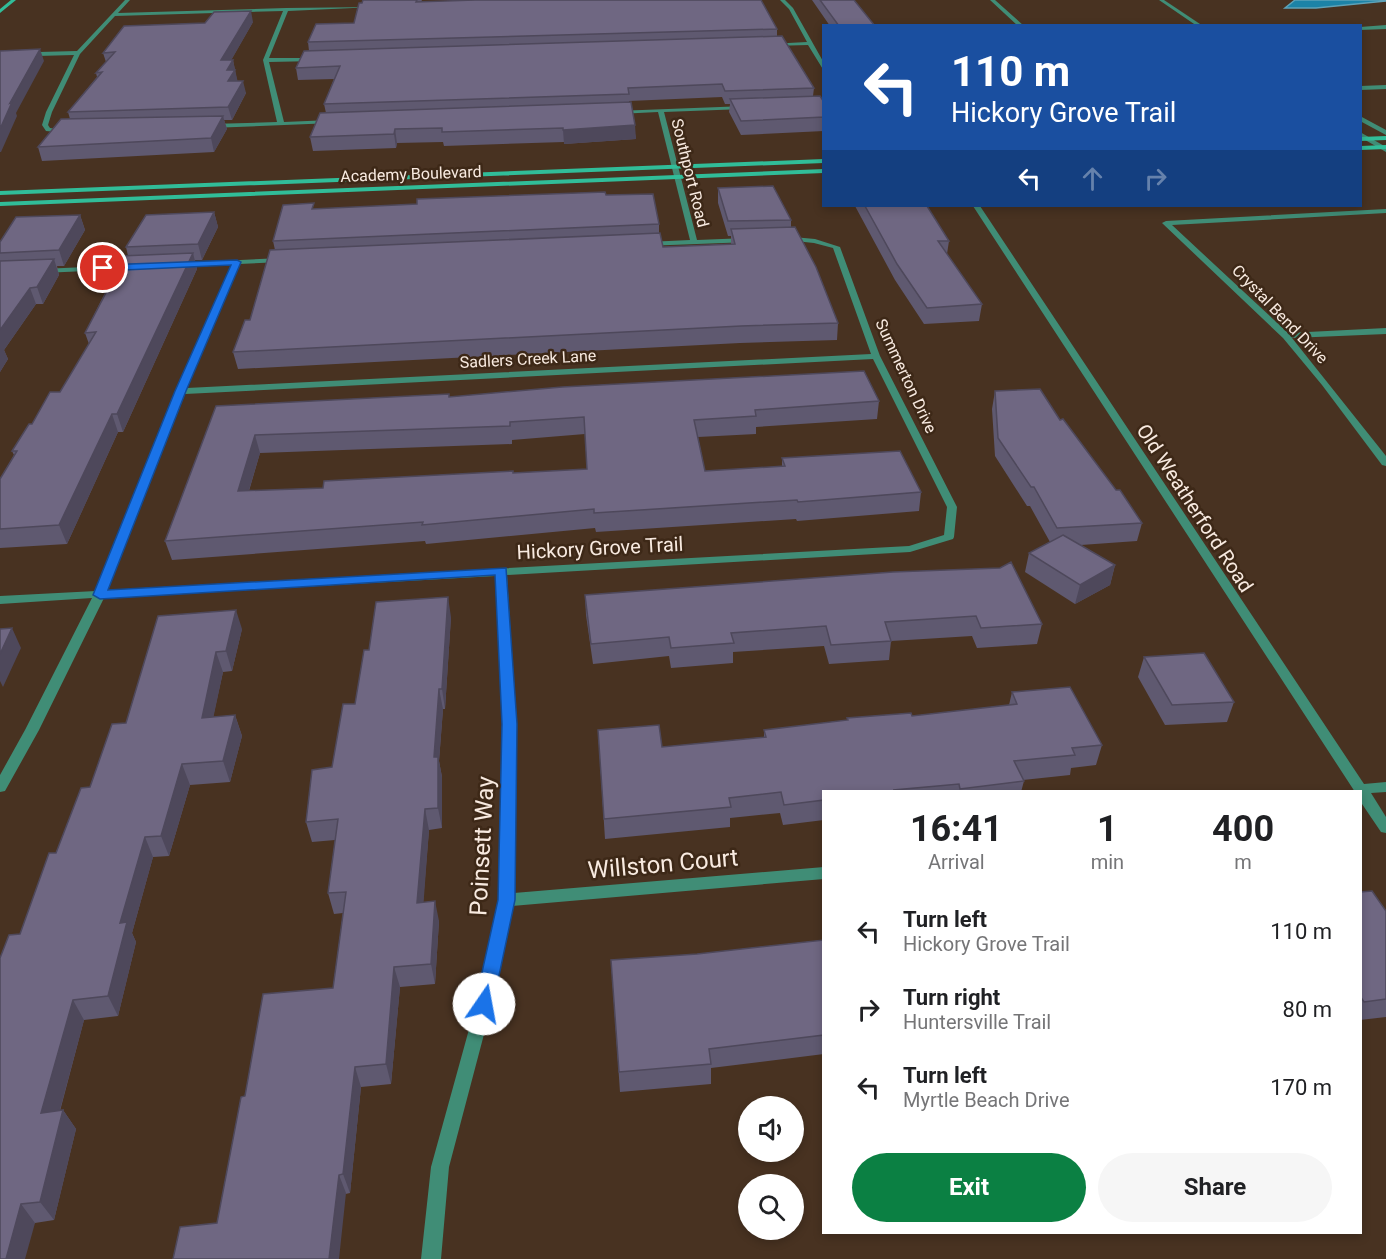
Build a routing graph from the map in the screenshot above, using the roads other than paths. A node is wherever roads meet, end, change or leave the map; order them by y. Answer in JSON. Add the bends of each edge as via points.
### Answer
{"nodes":[{"id":1,"x":14,"y":0,"type":"edge"},
{"id":2,"x":128,"y":0,"type":"edge"},
{"id":3,"x":783,"y":0,"type":"edge"},
{"id":4,"x":992,"y":0,"type":"edge"},
{"id":5,"x":1161,"y":0,"type":"edge"},
{"id":6,"x":386,"y":7,"type":"edge"},
{"id":7,"x":286,"y":9,"type":"junction"},
{"id":8,"x":0,"y":12,"type":"edge"},
{"id":9,"x":113,"y":15,"type":"junction"},
{"id":10,"x":1020,"y":24,"type":"edge"},
{"id":11,"x":1198,"y":24,"type":"edge"},
{"id":12,"x":1386,"y":27,"type":"edge"},
{"id":13,"x":1362,"y":29,"type":"edge"},
{"id":14,"x":810,"y":43,"type":"junction"},
{"id":15,"x":759,"y":45,"type":"edge"},
{"id":16,"x":78,"y":53,"type":"junction"},
{"id":17,"x":0,"y":55,"type":"edge"},
{"id":18,"x":329,"y":58,"type":"edge"},
{"id":19,"x":266,"y":60,"type":"junction"},
{"id":20,"x":822,"y":65,"type":"edge"},
{"id":21,"x":1386,"y":87,"type":"edge"},
{"id":22,"x":1362,"y":88,"type":"edge"},
{"id":23,"x":753,"y":107,"type":"edge"},
{"id":24,"x":660,"y":110,"type":"junction"},
{"id":25,"x":612,"y":112,"type":"edge"},
{"id":26,"x":1362,"y":119,"type":"edge"},
{"id":27,"x":340,"y":122,"type":"edge"},
{"id":28,"x":281,"y":124,"type":"junction"},
{"id":29,"x":201,"y":127,"type":"edge"},
{"id":30,"x":76,"y":131,"type":"edge"},
{"id":31,"x":1386,"y":133,"type":"edge"},
{"id":32,"x":1386,"y":138,"type":"edge"},
{"id":33,"x":1364,"y":139,"type":"edge"},
{"id":34,"x":1362,"y":148,"type":"edge"},
{"id":35,"x":1384,"y":148,"type":"edge"},
{"id":36,"x":822,"y":161,"type":"edge"},
{"id":37,"x":674,"y":167,"type":"junction"},
{"id":38,"x":822,"y":171,"type":"edge"},
{"id":39,"x":677,"y":177,"type":"junction"},
{"id":40,"x":0,"y":193,"type":"edge"},
{"id":41,"x":0,"y":204,"type":"edge"},
{"id":42,"x":977,"y":207,"type":"edge"},
{"id":43,"x":1386,"y":211,"type":"edge"},
{"id":44,"x":777,"y":239,"type":"edge"},
{"id":45,"x":753,"y":240,"type":"edge"},
{"id":46,"x":694,"y":242,"type":"junction"},
{"id":47,"x":635,"y":245,"type":"edge"},
{"id":48,"x":295,"y":260,"type":"edge"},
{"id":49,"x":237,"y":262,"type":"junction"},
{"id":50,"x":166,"y":265,"type":"edge"},
{"id":51,"x":143,"y":266,"type":"edge"},
{"id":52,"x":38,"y":271,"type":"edge"},
{"id":53,"x":1386,"y":331,"type":"edge"},
{"id":54,"x":1286,"y":336,"type":"junction"},
{"id":55,"x":876,"y":356,"type":"junction"},
{"id":56,"x":181,"y":391,"type":"junction"},
{"id":57,"x":1386,"y":463,"type":"edge"},
{"id":58,"x":949,"y":537,"type":"joint"},
{"id":59,"x":501,"y":571,"type":"junction"},
{"id":60,"x":100,"y":595,"type":"junction"},
{"id":61,"x":0,"y":600,"type":"edge"},
{"id":62,"x":0,"y":787,"type":"edge"},
{"id":63,"x":1386,"y":787,"type":"edge"},
{"id":64,"x":1360,"y":789,"type":"joint"},
{"id":65,"x":1362,"y":792,"type":"edge"},
{"id":66,"x":1386,"y":828,"type":"edge"},
{"id":67,"x":822,"y":873,"type":"edge"},
{"id":68,"x":506,"y":900,"type":"junction"},
{"id":69,"x":431,"y":1259,"type":"edge"}],
"edges":[{"from":1,"to":8,"type":"main road"},
{"from":2,"to":9,"type":"street"},
{"from":3,"to":14,"type":"street"},
{"from":4,"to":10,"type":"street"},
{"from":5,"to":11,"type":"street"},
{"from":6,"to":7,"type":"street"},
{"from":7,"to":9,"type":"street"},
{"from":7,"to":19,"type":"street"},
{"from":9,"to":16,"type":"street"},
{"from":12,"to":13,"type":"street"},
{"from":14,"to":15,"type":"street"},
{"from":14,"to":20,"type":"street"},
{"from":16,"to":17,"type":"street"},
{"from":16,"to":30,"type":"street","via":[[45,125],[48,130]]},
{"from":18,"to":19,"type":"street"},
{"from":19,"to":28,"type":"street"},
{"from":21,"to":22,"type":"street"},
{"from":23,"to":24,"type":"street"},
{"from":24,"to":25,"type":"street"},
{"from":24,"to":37,"type":"street","name":"Southport Road"},
{"from":26,"to":31,"type":"street"},
{"from":27,"to":28,"type":"street"},
{"from":28,"to":29,"type":"street"},
{"from":32,"to":33,"type":"main road"},
{"from":33,"to":35,"type":"street"},
{"from":34,"to":35,"type":"main road"},
{"from":36,"to":37,"type":"main road","name":"Academy Boulevard"},
{"from":37,"to":39,"type":"street","name":"Southport Road"},
{"from":37,"to":40,"type":"main road","name":"Academy Boulevard"},
{"from":38,"to":39,"type":"main road","name":"Academy Boulevard"},
{"from":39,"to":41,"type":"main road","name":"Academy Boulevard"},
{"from":39,"to":46,"type":"street","name":"Southport Road"},
{"from":42,"to":64,"type":"street","name":"Old Weatherford Road"},
{"from":43,"to":54,"type":"street","name":"Crystal Bend Drive","via":[[1166,223]]},
{"from":44,"to":55,"type":"street","name":"Summerton Drive","via":[[815,241],[836,247]]},
{"from":45,"to":46,"type":"street"},
{"from":46,"to":47,"type":"street"},
{"from":48,"to":49,"type":"street"},
{"from":49,"to":50,"type":"street"},
{"from":49,"to":56,"type":"street"},
{"from":51,"to":52,"type":"street"},
{"from":53,"to":54,"type":"street"},
{"from":54,"to":57,"type":"street","name":"Crystal Bend Drive"},
{"from":55,"to":56,"type":"street","name":"Sadlers Creek Lane"},
{"from":55,"to":58,"type":"street","name":"Summerton Drive","via":[[952,507]]},
{"from":56,"to":60,"type":"street"},
{"from":58,"to":59,"type":"street","name":"Hickory Grove Trail","via":[[910,549]]},
{"from":59,"to":60,"type":"street","name":"Hickory Grove Trail"},
{"from":59,"to":68,"type":"street","name":"Poinsett Way","via":[[509,724]]},
{"from":60,"to":61,"type":"street","name":"Hickory Grove Trail"},
{"from":60,"to":62,"type":"street"},
{"from":63,"to":64,"type":"street"},
{"from":65,"to":66,"type":"street","name":"Old Weatherford Road"},
{"from":67,"to":68,"type":"street","name":"Willston Court"},
{"from":68,"to":69,"type":"street","name":"Poinsett Way","via":[[484,1004],[440,1167]]}]}
